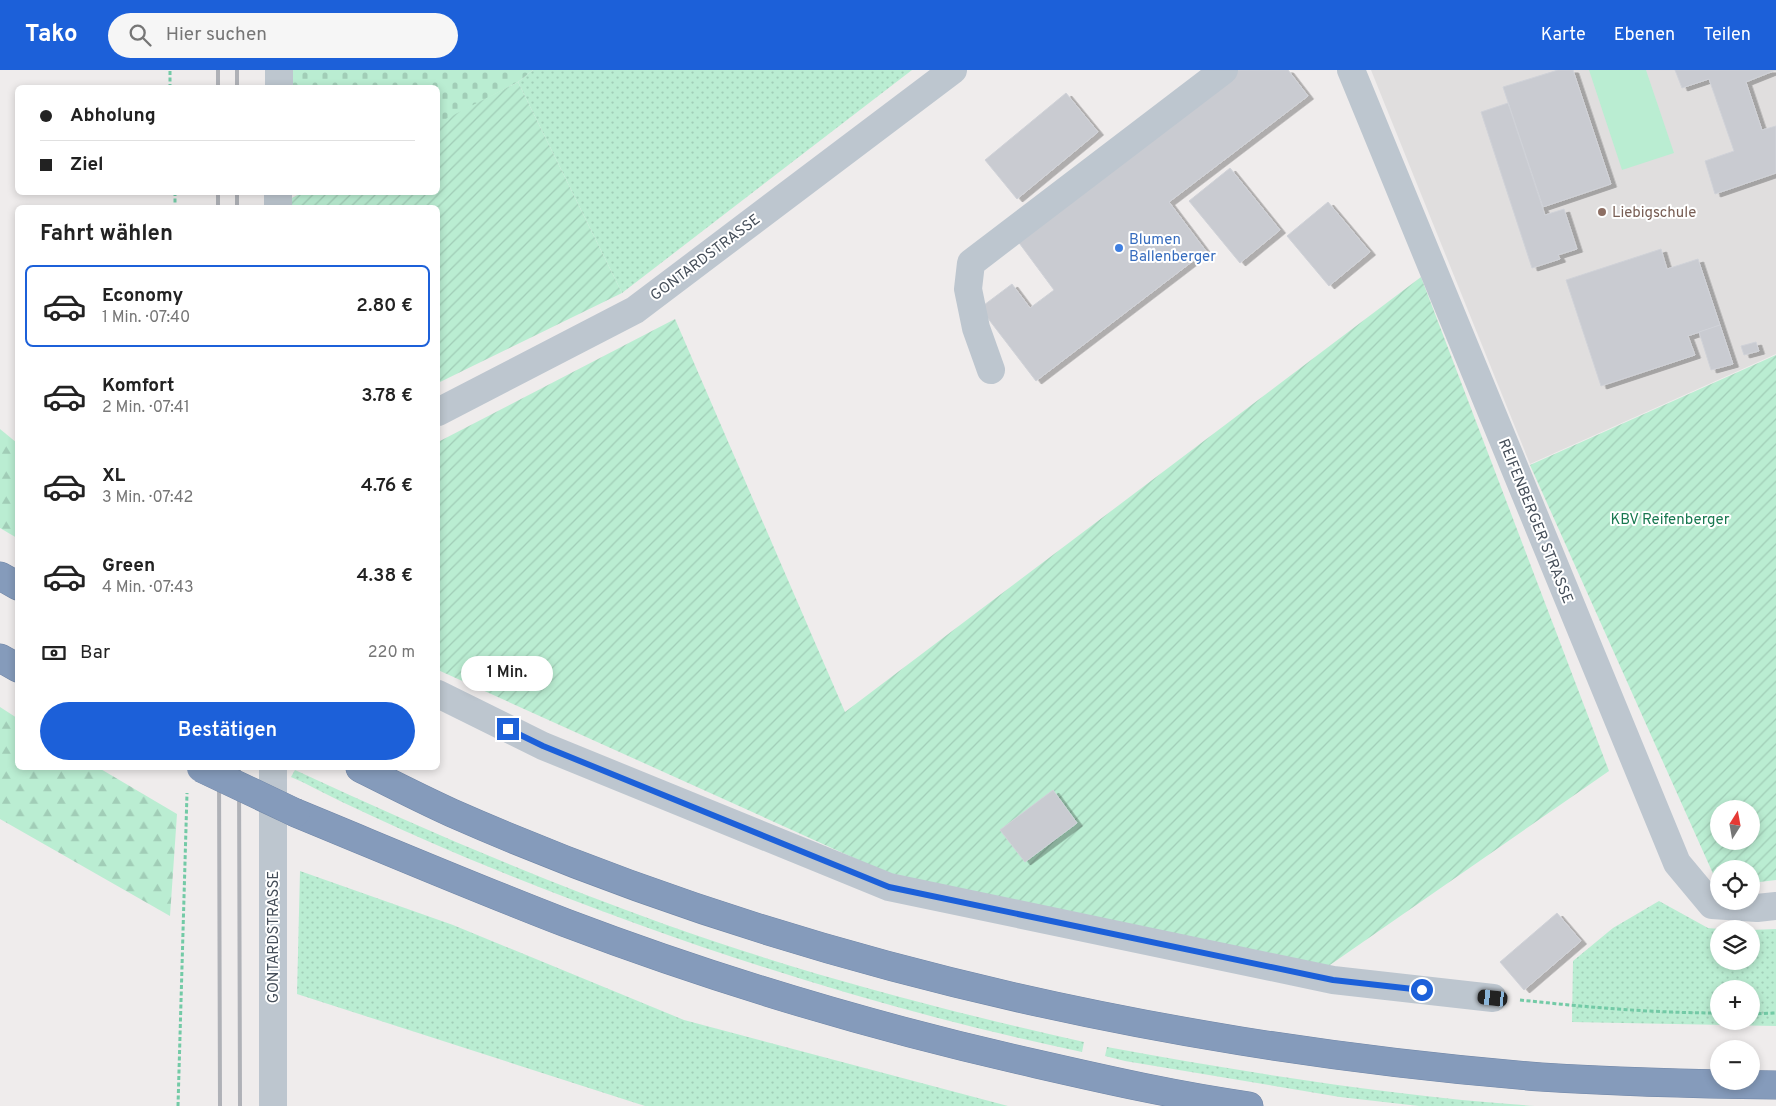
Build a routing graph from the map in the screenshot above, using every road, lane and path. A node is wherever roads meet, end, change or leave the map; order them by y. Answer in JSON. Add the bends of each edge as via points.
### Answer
{"nodes":[{"id":1,"x":170,"y":70,"type":"edge"},
{"id":2,"x":279,"y":70,"type":"edge"},
{"id":3,"x":953,"y":70,"type":"edge"},
{"id":4,"x":1224,"y":70,"type":"edge"},
{"id":5,"x":1351,"y":70,"type":"edge"},
{"id":6,"x":170,"y":85,"type":"edge"},
{"id":7,"x":279,"y":85,"type":"edge"},
{"id":8,"x":991,"y":370,"type":"dead end"},
{"id":9,"x":440,"y":411,"type":"edge"},
{"id":10,"x":0,"y":576,"type":"edge"},
{"id":11,"x":15,"y":584,"type":"edge"},
{"id":12,"x":0,"y":658,"type":"edge"},
{"id":13,"x":15,"y":666,"type":"edge"},
{"id":14,"x":440,"y":695,"type":"edge"},
{"id":15,"x":273,"y":770,"type":"edge"},
{"id":16,"x":364,"y":770,"type":"edge"},
{"id":17,"x":194,"y":777,"type":"edge"},
{"id":18,"x":1776,"y":906,"type":"edge"},
{"id":19,"x":1493,"y":998,"type":"joint"},
{"id":20,"x":1776,"y":1013,"type":"edge"},
{"id":21,"x":1710,"y":1014,"type":"edge"},
{"id":22,"x":1760,"y":1014,"type":"edge"},
{"id":23,"x":1776,"y":1085,"type":"edge"},
{"id":24,"x":178,"y":1106,"type":"edge"},
{"id":25,"x":273,"y":1106,"type":"edge"},
{"id":26,"x":1249,"y":1106,"type":"edge"}],
"edges":[{"from":1,"to":6,"type":"path"},
{"from":2,"to":7,"type":"street"},
{"from":3,"to":9,"type":"street","name":"GONTARDSTRASSE","via":[[635,310]]},
{"from":4,"to":8,"type":"street","via":[[971,264],[968,289],[976,328]]},
{"from":5,"to":18,"type":"street","name":"REIFENBERGER STRASSE","via":[[1677,863],[1712,905]]},
{"from":10,"to":11,"type":"highway"},
{"from":12,"to":13,"type":"highway"},
{"from":14,"to":19,"type":"street","via":[[543,746],[889,887],[1333,980]]},
{"from":15,"to":25,"type":"street","name":"GONTARDSTRASSE"},
{"from":16,"to":23,"type":"highway","via":[[451,812],[568,860],[724,917],[863,959],[1005,996],[1158,1027],[1416,1065],[1664,1083]]},
{"from":17,"to":24,"type":"path"},
{"from":17,"to":26,"type":"highway","bridge":true,"via":[[296,813],[566,922],[696,969],[829,1011],[963,1048]]},
{"from":19,"to":21,"type":"path","via":[[1594,1008]]},
{"from":20,"to":22,"type":"path"}]}
